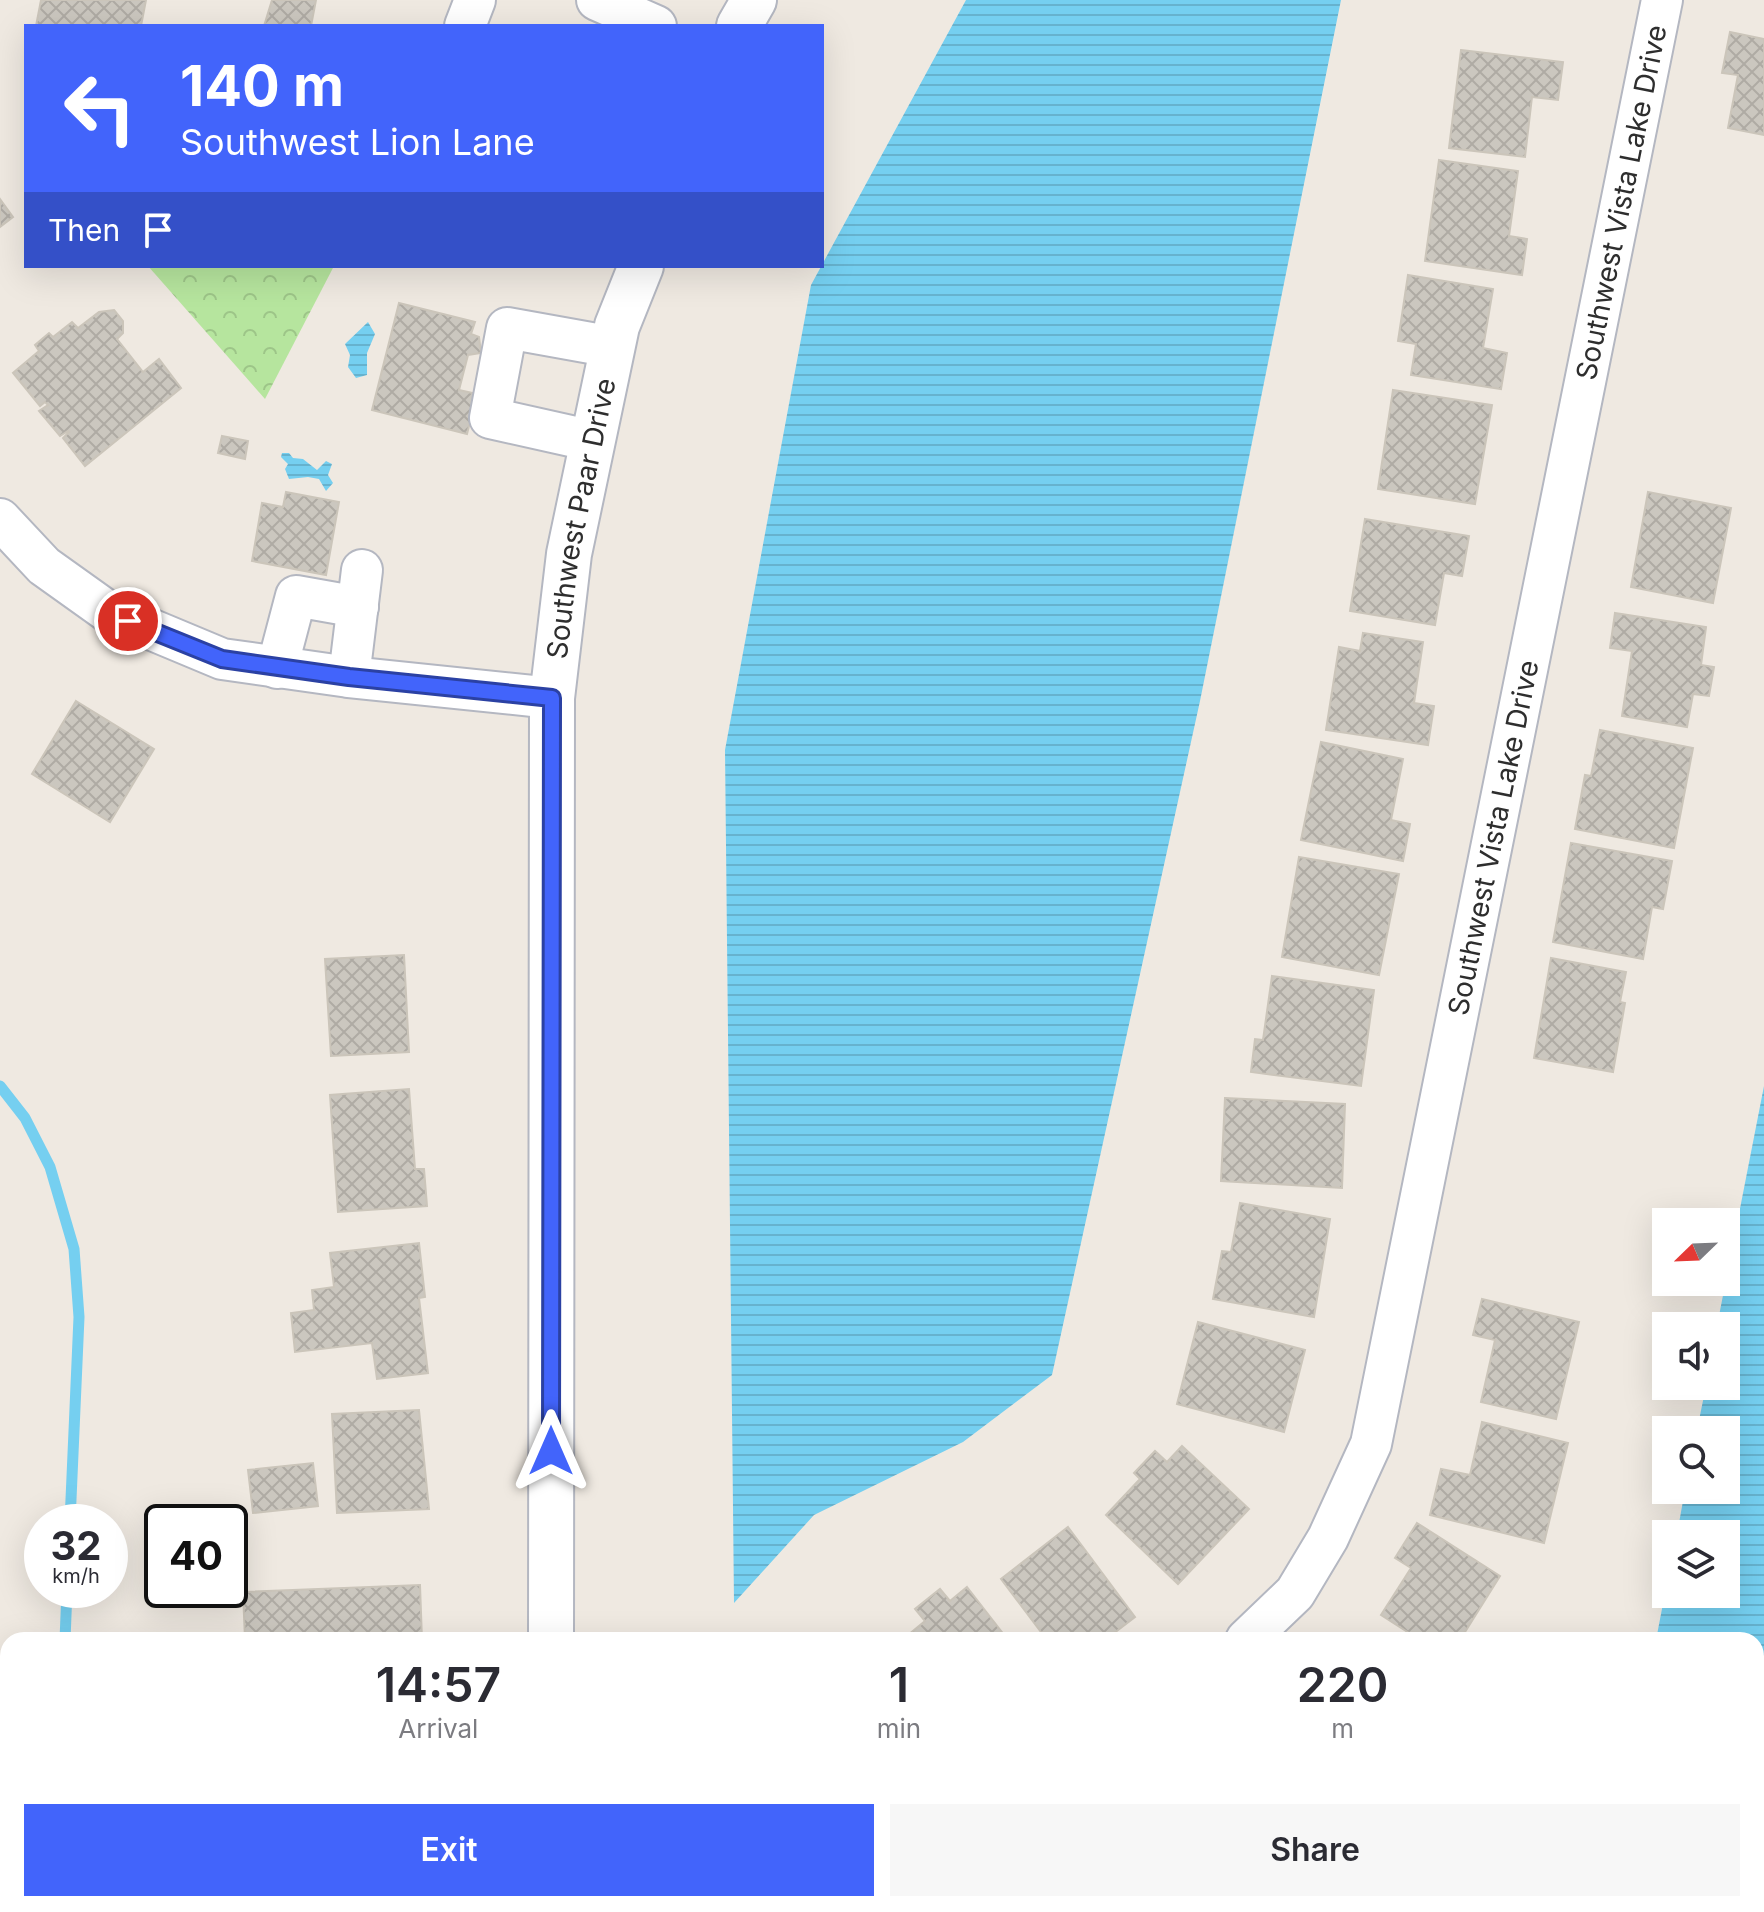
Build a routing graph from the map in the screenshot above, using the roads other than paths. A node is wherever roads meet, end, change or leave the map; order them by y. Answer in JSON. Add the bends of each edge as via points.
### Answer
{"nodes":[{"id":1,"x":475,"y":0,"type":"edge"},
{"id":2,"x":597,"y":0,"type":"edge"},
{"id":3,"x":754,"y":0,"type":"edge"},
{"id":4,"x":1662,"y":0,"type":"edge"},
{"id":5,"x":466,"y":24,"type":"edge"},
{"id":6,"x":651,"y":24,"type":"edge"},
{"id":7,"x":740,"y":24,"type":"edge"},
{"id":8,"x":640,"y":268,"type":"edge"},
{"id":9,"x":613,"y":347,"type":"junction"},
{"id":10,"x":593,"y":441,"type":"junction"},
{"id":11,"x":0,"y":519,"type":"edge"},
{"id":12,"x":277,"y":668,"type":"junction"},
{"id":13,"x":349,"y":677,"type":"junction"},
{"id":14,"x":552,"y":698,"type":"junction"},
{"id":15,"x":551,"y":1632,"type":"edge"},
{"id":16,"x":1254,"y":1632,"type":"edge"}],
"edges":[{"from":1,"to":5,"type":"street"},
{"from":2,"to":6,"type":"street"},
{"from":3,"to":7,"type":"street"},
{"from":4,"to":16,"type":"street","name":"Southwest Vista Lake Drive","via":[[1371,1444],[1328,1538],[1295,1593]]},
{"from":8,"to":9,"type":"street","name":"Southwest Paar Drive"},
{"from":9,"to":10,"type":"street","name":"Southwest Paar Drive"},
{"from":9,"to":10,"type":"street","via":[[507,328],[490,418]]},
{"from":10,"to":14,"type":"street","name":"Southwest Paar Drive","via":[[569,554]]},
{"from":11,"to":12,"type":"street","via":[[44,566],[107,611],[222,659]]},
{"from":12,"to":13,"type":"street"},
{"from":12,"to":13,"type":"street","via":[[296,596],[360,588]]},
{"from":13,"to":14,"type":"street"},
{"from":14,"to":15,"type":"street","name":"Southwest Paar Drive"}]}
